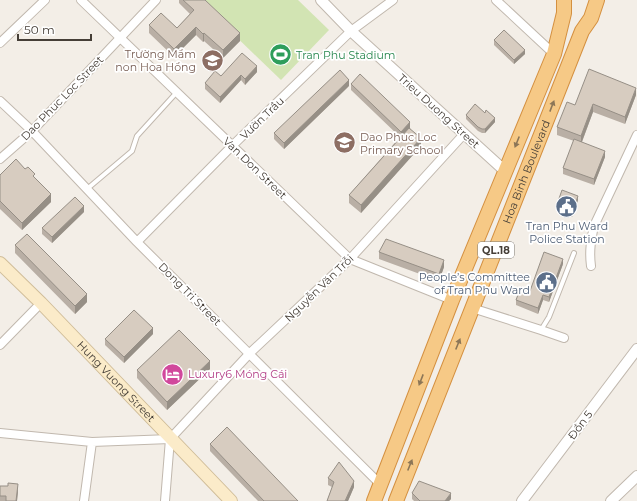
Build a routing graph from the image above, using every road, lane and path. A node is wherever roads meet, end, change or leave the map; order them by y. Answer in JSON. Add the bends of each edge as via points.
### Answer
{"nodes":[{"id":1,"x":45,"y":0,"type":"edge"},
{"id":2,"x":81,"y":0,"type":"edge"},
{"id":3,"x":156,"y":0,"type":"edge"},
{"id":4,"x":321,"y":0,"type":"edge"},
{"id":5,"x":393,"y":0,"type":"edge"},
{"id":6,"x":496,"y":0,"type":"edge"},
{"id":7,"x":564,"y":0,"type":"edge"},
{"id":8,"x":597,"y":0,"type":"edge"},
{"id":9,"x":351,"y":31,"type":"junction"},
{"id":10,"x":119,"y":38,"type":"junction"},
{"id":11,"x":0,"y":43,"type":"edge"},
{"id":12,"x":554,"y":54,"type":"junction"},
{"id":13,"x":176,"y":92,"type":"junction"},
{"id":14,"x":0,"y":101,"type":"edge"},
{"id":15,"x":32,"y":131,"type":"junction"},
{"id":16,"x":464,"y":134,"type":"junction"},
{"id":17,"x":637,"y":135,"type":"edge"},
{"id":18,"x":232,"y":146,"type":"junction"},
{"id":19,"x":0,"y":160,"type":"edge"},
{"id":20,"x":504,"y":173,"type":"junction"},
{"id":21,"x":522,"y":183,"type":"junction"},
{"id":22,"x":87,"y":189,"type":"junction"},
{"id":23,"x":137,"y":242,"type":"junction"},
{"id":24,"x":574,"y":253,"type":"dead end"},
{"id":25,"x":350,"y":259,"type":"junction"},
{"id":26,"x":0,"y":263,"type":"edge"},
{"id":27,"x":591,"y":266,"type":"dead end"},
{"id":28,"x":452,"y":300,"type":"junction"},
{"id":29,"x":41,"y":304,"type":"junction"},
{"id":30,"x":472,"y":308,"type":"junction"},
{"id":31,"x":541,"y":330,"type":"junction"},
{"id":32,"x":564,"y":338,"type":"dead end"},
{"id":33,"x":0,"y":345,"type":"edge"},
{"id":34,"x":637,"y":349,"type":"edge"},
{"id":35,"x":250,"y":353,"type":"junction"},
{"id":36,"x":0,"y":433,"type":"edge"},
{"id":37,"x":170,"y":439,"type":"junction"},
{"id":38,"x":92,"y":442,"type":"junction"},
{"id":39,"x":637,"y":476,"type":"edge"},
{"id":40,"x":381,"y":484,"type":"junction"},
{"id":41,"x":84,"y":501,"type":"edge"},
{"id":42,"x":165,"y":501,"type":"edge"},
{"id":43,"x":231,"y":501,"type":"edge"},
{"id":44,"x":374,"y":501,"type":"edge"},
{"id":45,"x":396,"y":501,"type":"edge"},
{"id":46,"x":522,"y":501,"type":"edge"},
{"id":47,"x":611,"y":501,"type":"edge"}],
"edges":[{"from":1,"to":11,"type":"street"},
{"from":2,"to":10,"type":"street","name":"Van Don Street"},
{"from":3,"to":10,"type":"street","name":"Dao Phuc Loc Street"},
{"from":4,"to":9,"type":"street","name":"Trieu Duong Street"},
{"from":5,"to":9,"type":"street","name":"Vườn Trầu"},
{"from":6,"to":12,"type":"street"},
{"from":7,"to":12,"type":"highway","name":"Hoa Binh Boulevard","number":"QL.18","via":[[564,13]]},
{"from":21,"to":8,"type":"highway","name":"Hoa Binh Boulevard","number":"QL.18","one_way":true,"via":[[582,31]]},
{"from":9,"to":16,"type":"street","name":"Trieu Duong Street"},
{"from":9,"to":18,"type":"street","name":"Vườn Trầu"},
{"from":10,"to":13,"type":"street","name":"Van Don Street"},
{"from":10,"to":15,"type":"street","name":"Dao Phuc Loc Street"},
{"from":12,"to":20,"type":"highway","name":"Hoa Binh Boulevard","number":"QL.18","one_way":true},
{"from":13,"to":18,"type":"street","name":"Van Don Street"},
{"from":13,"to":22,"type":"lane","via":[[137,136],[132,151]]},
{"from":14,"to":15,"type":"street","name":"Dong Tri Street"},
{"from":15,"to":19,"type":"street","name":"Dao Phuc Loc Street"},
{"from":15,"to":22,"type":"street","name":"Dong Tri Street"},
{"from":16,"to":20,"type":"street","name":"Trieu Duong Street"},
{"from":16,"to":25,"type":"street","name":"Nguyễn Văn Trỗi"},
{"from":17,"to":27,"type":"street","via":[[594,226],[589,254]]},
{"from":18,"to":23,"type":"street","name":"Vườn Trầu"},
{"from":18,"to":25,"type":"street","name":"Van Don Street"},
{"from":20,"to":21,"type":"highway"},
{"from":20,"to":28,"type":"highway","name":"Hoa Binh Boulevard","number":"QL.18"},
{"from":21,"to":30,"type":"highway","name":"Hoa Binh Boulevard","number":"QL.18"},
{"from":22,"to":23,"type":"street","name":"Dong Tri Street"},
{"from":23,"to":35,"type":"street","name":"Dong Tri Street"},
{"from":24,"to":31,"type":"lane","via":[[549,317]]},
{"from":25,"to":28,"type":"street","name":"Van Don Street"},
{"from":25,"to":35,"type":"street","name":"Nguyễn Văn Trỗi"},
{"from":26,"to":29,"type":"main road","name":"Hung Vuong Street"},
{"from":28,"to":30,"type":"highway"},
{"from":28,"to":40,"type":"highway","name":"Hoa Binh Boulevard","number":"QL.18","one_way":true},
{"from":29,"to":33,"type":"street"},
{"from":29,"to":37,"type":"main road","name":"Hung Vuong Street"},
{"from":30,"to":31,"type":"street"},
{"from":45,"to":30,"type":"highway","name":"Hoa Binh Boulevard","number":"QL.18","one_way":true},
{"from":31,"to":32,"type":"street"},
{"from":34,"to":46,"type":"street","name":"Đồn 5"},
{"from":35,"to":37,"type":"street","name":"Nguyễn Văn Trỗi"},
{"from":35,"to":40,"type":"street","name":"Dong Tri Street"},
{"from":36,"to":38,"type":"street"},
{"from":37,"to":38,"type":"street"},
{"from":37,"to":42,"type":"street"},
{"from":37,"to":43,"type":"main road","name":"Hung Vuong Street"},
{"from":38,"to":41,"type":"street"},
{"from":39,"to":47,"type":"street"},
{"from":40,"to":44,"type":"highway","name":"Hoa Binh Boulevard","number":"QL.18"},
{"from":40,"to":45,"type":"highway"}]}
